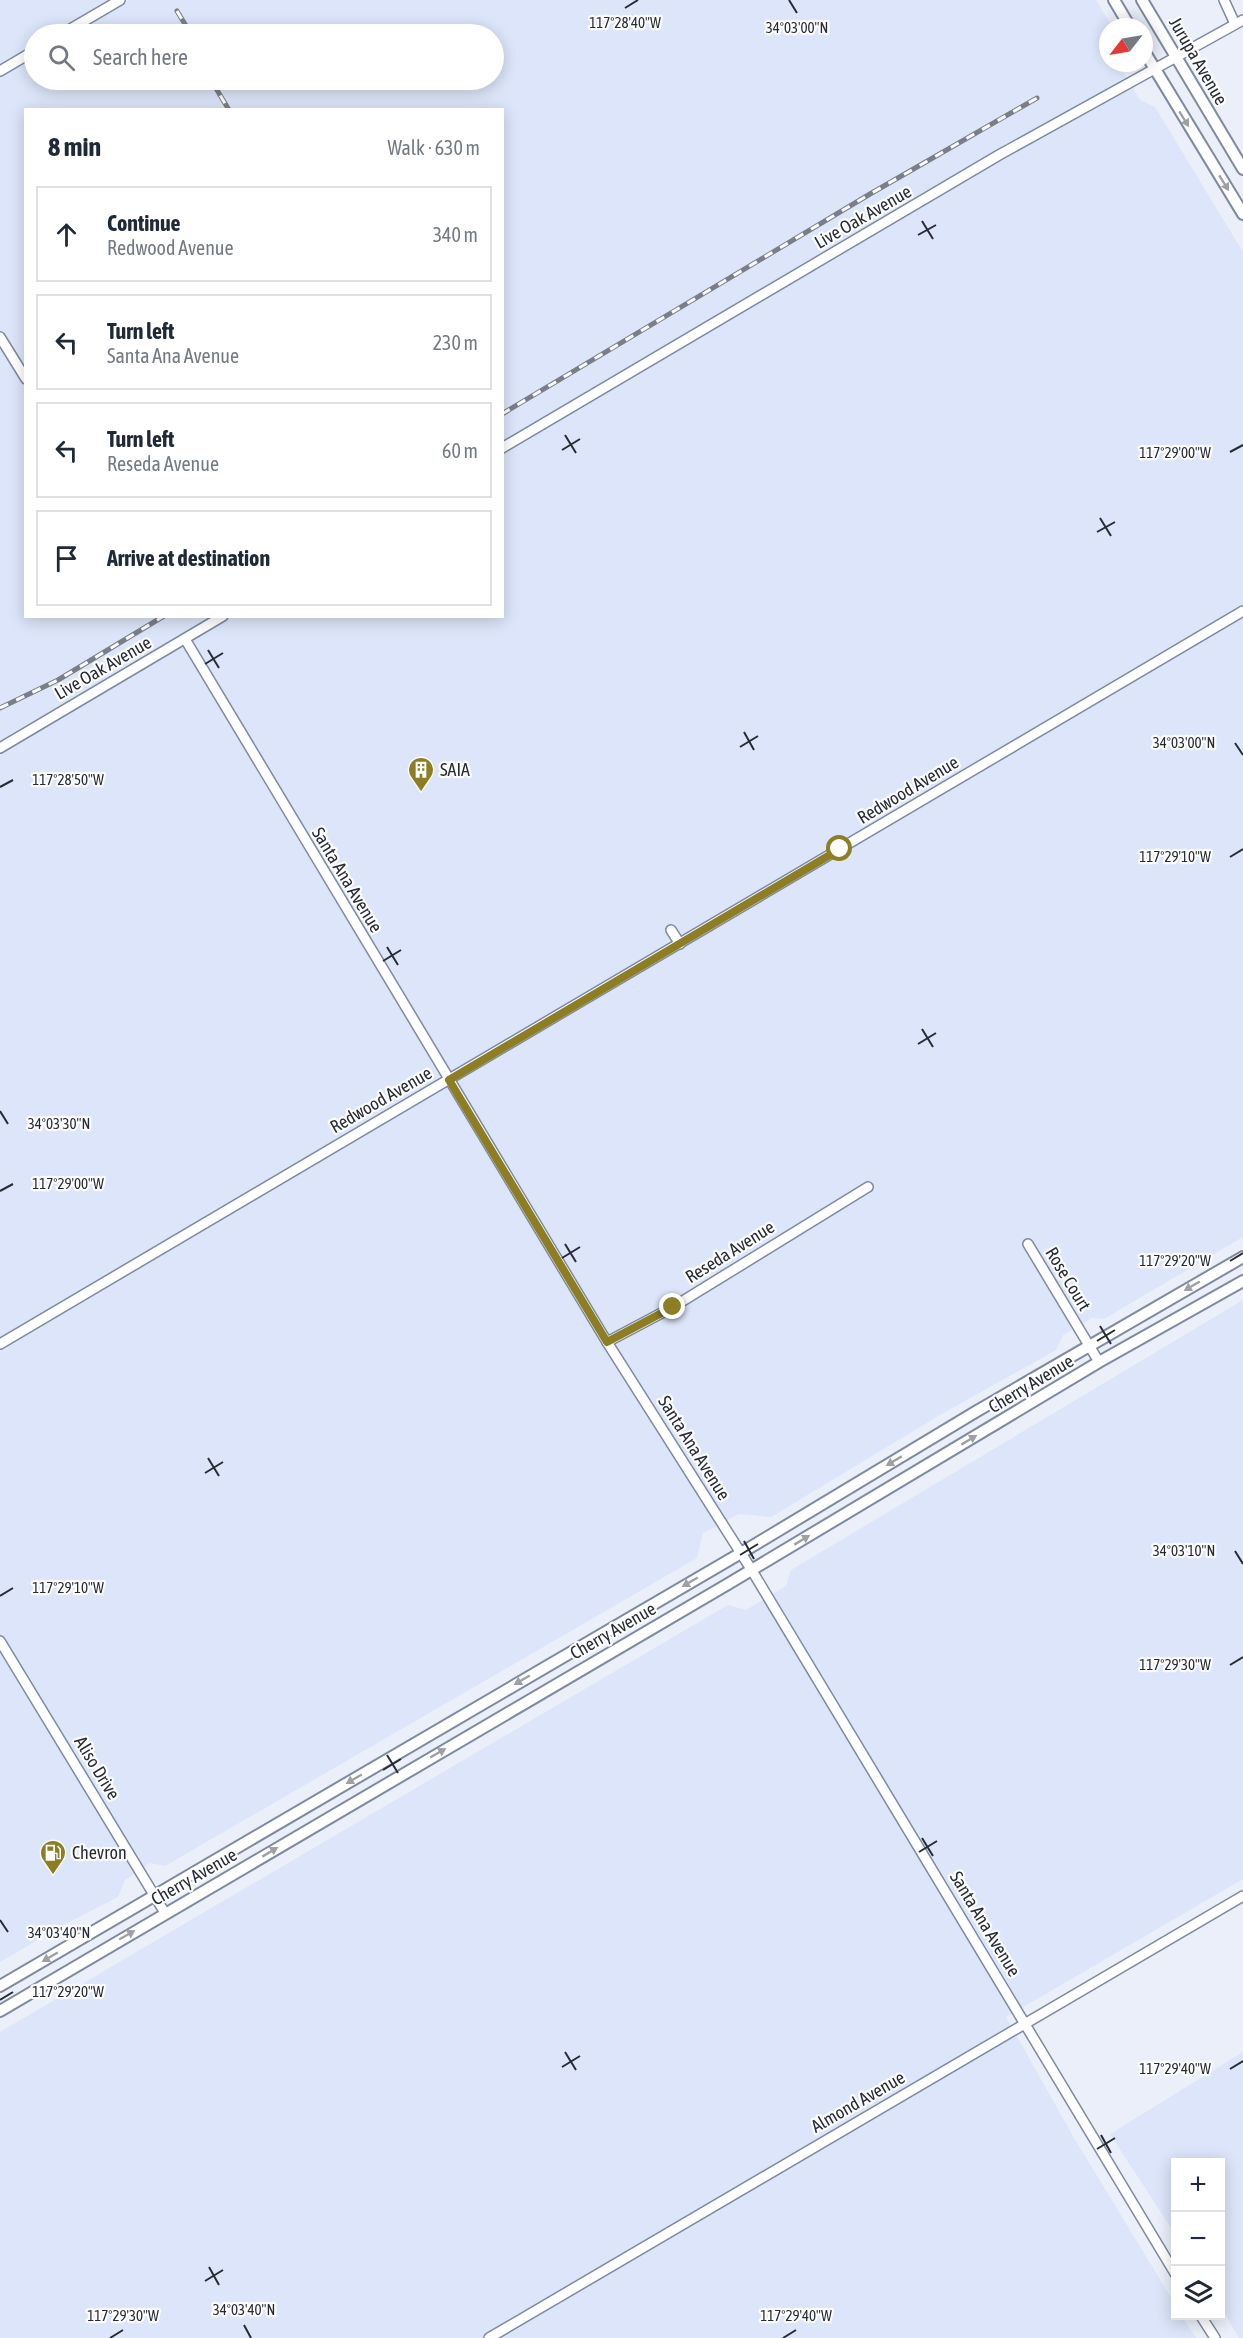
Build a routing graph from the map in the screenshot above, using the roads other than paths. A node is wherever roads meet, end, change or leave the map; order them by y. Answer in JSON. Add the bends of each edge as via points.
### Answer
{"nodes":[{"id":1,"x":120,"y":0,"type":"edge"},
{"id":2,"x":1114,"y":0,"type":"edge"},
{"id":3,"x":1142,"y":0,"type":"edge"},
{"id":4,"x":1224,"y":0,"type":"edge"},
{"id":5,"x":1125,"y":18,"type":"edge"},
{"id":6,"x":1239,"y":22,"type":"edge"},
{"id":7,"x":79,"y":24,"type":"edge"},
{"id":8,"x":24,"y":57,"type":"edge"},
{"id":9,"x":1176,"y":57,"type":"junction"},
{"id":10,"x":1153,"y":66,"type":"edge"},
{"id":11,"x":1155,"y":69,"type":"junction"},
{"id":12,"x":0,"y":71,"type":"edge"},
{"id":13,"x":1243,"y":170,"type":"edge"},
{"id":14,"x":1243,"y":214,"type":"edge"},
{"id":15,"x":0,"y":337,"type":"edge"},
{"id":16,"x":24,"y":376,"type":"edge"},
{"id":17,"x":504,"y":447,"type":"edge"},
{"id":18,"x":1243,"y":611,"type":"edge"},
{"id":19,"x":220,"y":618,"type":"edge"},
{"id":20,"x":185,"y":639,"type":"junction"},
{"id":21,"x":0,"y":748,"type":"edge"},
{"id":22,"x":671,"y":930,"type":"dead end"},
{"id":23,"x":680,"y":944,"type":"junction"},
{"id":24,"x":449,"y":1080,"type":"junction"},
{"id":25,"x":868,"y":1187,"type":"dead end"},
{"id":26,"x":1028,"y":1244,"type":"dead end"},
{"id":27,"x":1243,"y":1257,"type":"edge"},
{"id":28,"x":1243,"y":1281,"type":"edge"},
{"id":29,"x":607,"y":1342,"type":"junction"},
{"id":30,"x":0,"y":1344,"type":"edge"},
{"id":31,"x":1090,"y":1347,"type":"junction"},
{"id":32,"x":1099,"y":1362,"type":"junction"},
{"id":33,"x":741,"y":1553,"type":"junction"},
{"id":34,"x":751,"y":1569,"type":"junction"},
{"id":35,"x":0,"y":1641,"type":"edge"},
{"id":36,"x":1243,"y":1896,"type":"edge"},
{"id":37,"x":155,"y":1897,"type":"junction"},
{"id":38,"x":165,"y":1913,"type":"junction"},
{"id":39,"x":0,"y":1986,"type":"edge"},
{"id":40,"x":0,"y":2011,"type":"edge"},
{"id":41,"x":1026,"y":2024,"type":"junction"},
{"id":42,"x":1171,"y":2267,"type":"edge"},
{"id":43,"x":1204,"y":2320,"type":"edge"},
{"id":44,"x":489,"y":2338,"type":"edge"},
{"id":45,"x":1215,"y":2338,"type":"edge"}],
"edges":[{"from":1,"to":7,"type":"street"},
{"from":2,"to":5,"type":"main road"},
{"from":3,"to":9,"type":"main road","name":"Jurupa Avenue"},
{"from":4,"to":6,"type":"street"},
{"from":6,"to":9,"type":"street","name":"Live Oak Avenue"},
{"from":8,"to":12,"type":"street"},
{"from":9,"to":11,"type":"street","name":"Live Oak Avenue"},
{"from":9,"to":13,"type":"main road","name":"Jurupa Avenue"},
{"from":10,"to":11,"type":"main road"},
{"from":11,"to":14,"type":"main road","one_way":true},
{"from":11,"to":17,"type":"street","name":"Live Oak Avenue","via":[[999,155]]},
{"from":15,"to":16,"type":"street"},
{"from":18,"to":23,"type":"street","name":"Redwood Avenue"},
{"from":19,"to":20,"type":"street","name":"Live Oak Avenue"},
{"from":20,"to":21,"type":"street","name":"Live Oak Avenue"},
{"from":20,"to":24,"type":"street","name":"Santa Ana Avenue"},
{"from":22,"to":23,"type":"street"},
{"from":23,"to":24,"type":"street","name":"Redwood Avenue"},
{"from":24,"to":29,"type":"street","name":"Santa Ana Avenue"},
{"from":24,"to":30,"type":"street","name":"Redwood Avenue"},
{"from":25,"to":29,"type":"street","name":"Reseda Avenue","via":[[673,1307]]},
{"from":26,"to":31,"type":"street","name":"Rose Court"},
{"from":27,"to":31,"type":"main road","name":"Cherry Avenue","one_way":true},
{"from":28,"to":32,"type":"main road","name":"Cherry Avenue"},
{"from":29,"to":33,"type":"street","name":"Santa Ana Avenue"},
{"from":31,"to":32,"type":"street","name":"Rose Court"},
{"from":31,"to":33,"type":"main road","name":"Cherry Avenue","one_way":true},
{"from":34,"to":32,"type":"main road","name":"Cherry Avenue","one_way":true},
{"from":33,"to":34,"type":"street","name":"Santa Ana Avenue"},
{"from":33,"to":37,"type":"main road","name":"Cherry Avenue","one_way":true},
{"from":38,"to":34,"type":"main road","name":"Cherry Avenue","one_way":true},
{"from":34,"to":41,"type":"street","name":"Santa Ana Avenue"},
{"from":35,"to":37,"type":"street","name":"Aliso Drive"},
{"from":36,"to":41,"type":"street","name":"Almond Avenue"},
{"from":37,"to":38,"type":"street","name":"Aliso Drive"},
{"from":37,"to":39,"type":"main road","name":"Cherry Avenue","one_way":true},
{"from":40,"to":38,"type":"main road","name":"Cherry Avenue","one_way":true},
{"from":41,"to":42,"type":"street","name":"Santa Ana Avenue"},
{"from":41,"to":44,"type":"street","name":"Almond Avenue"},
{"from":43,"to":45,"type":"street"}]}
